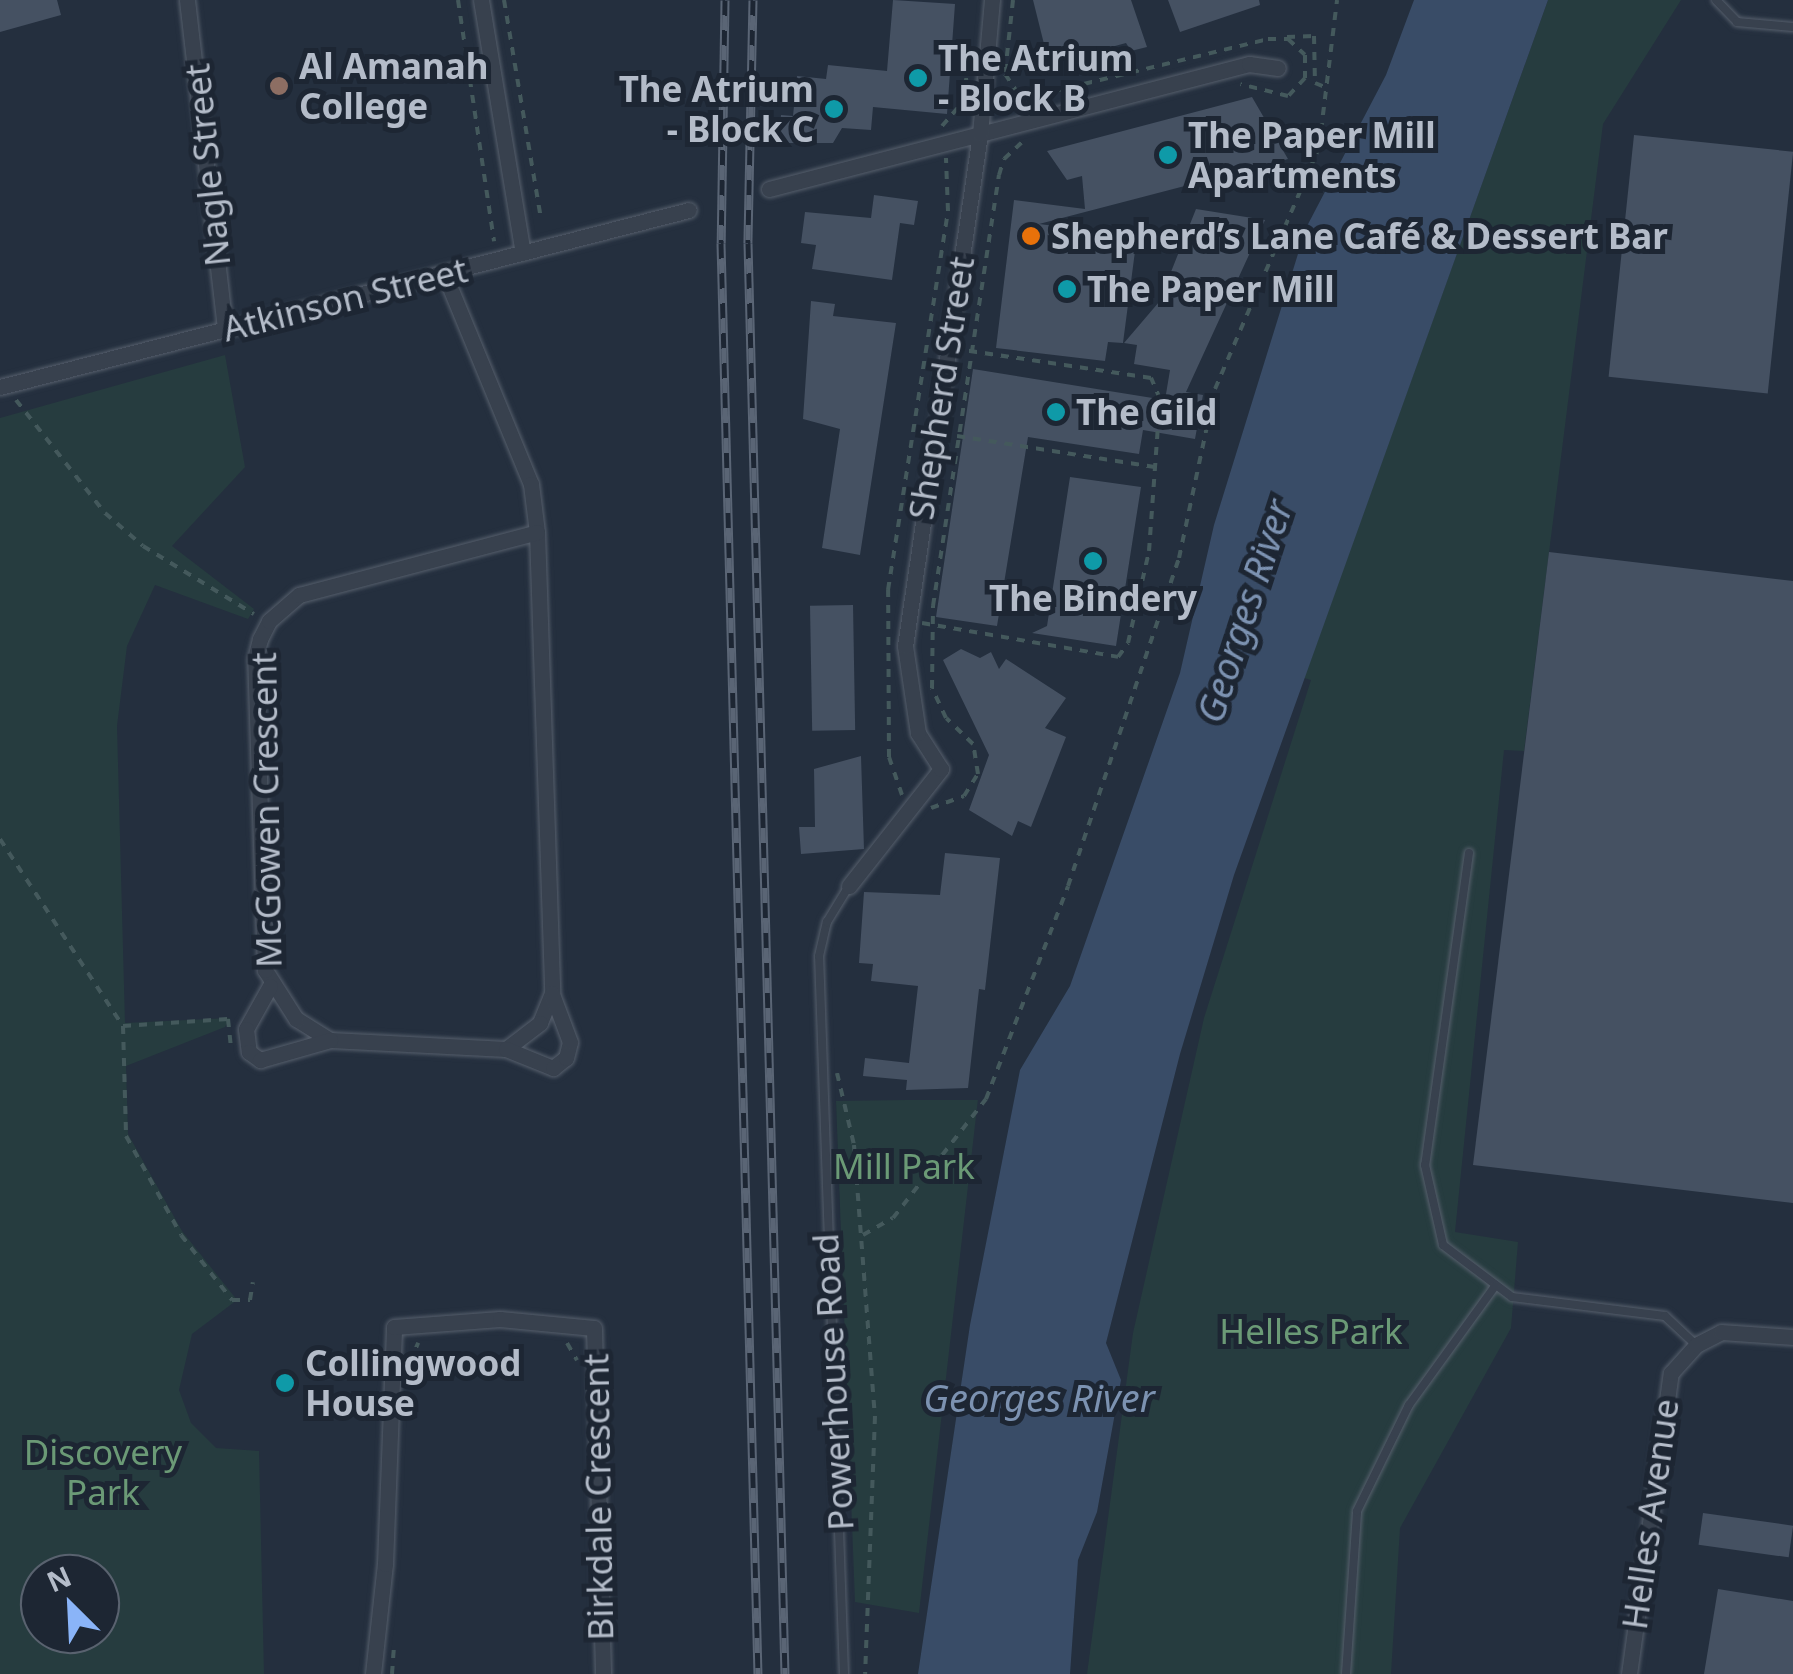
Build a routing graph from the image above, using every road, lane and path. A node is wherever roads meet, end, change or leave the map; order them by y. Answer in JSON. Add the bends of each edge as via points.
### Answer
{"nodes":[{"id":1,"x":187,"y":0,"type":"edge"},
{"id":2,"x":458,"y":0,"type":"edge"},
{"id":3,"x":481,"y":0,"type":"edge"},
{"id":4,"x":504,"y":0,"type":"edge"},
{"id":5,"x":992,"y":0,"type":"edge"},
{"id":6,"x":1013,"y":0,"type":"edge"},
{"id":7,"x":1338,"y":0,"type":"edge"},
{"id":8,"x":1716,"y":0,"type":"edge"},
{"id":9,"x":1793,"y":27,"type":"edge"},
{"id":10,"x":1275,"y":38,"type":"junction"},
{"id":11,"x":968,"y":66,"type":"dead end"},
{"id":12,"x":1278,"y":68,"type":"dead end"},
{"id":13,"x":1232,"y":85,"type":"dead end"},
{"id":14,"x":1325,"y":86,"type":"junction"},
{"id":15,"x":935,"y":128,"type":"dead end"},
{"id":16,"x":980,"y":134,"type":"junction"},
{"id":17,"x":1032,"y":137,"type":"dead end"},
{"id":18,"x":769,"y":188,"type":"dead end"},
{"id":19,"x":689,"y":210,"type":"dead end"},
{"id":20,"x":541,"y":219,"type":"dead end"},
{"id":21,"x":477,"y":247,"type":"dead end"},
{"id":22,"x":523,"y":253,"type":"junction"},
{"id":23,"x":444,"y":273,"type":"junction"},
{"id":24,"x":225,"y":330,"type":"junction"},
{"id":25,"x":949,"y":349,"type":"junction"},
{"id":26,"x":972,"y":351,"type":"junction"},
{"id":27,"x":5,"y":386,"type":"edge"},
{"id":28,"x":935,"y":435,"type":"junction"},
{"id":29,"x":958,"y":436,"type":"junction"},
{"id":30,"x":1155,"y":467,"type":"junction"},
{"id":31,"x":537,"y":532,"type":"junction"},
{"id":32,"x":269,"y":621,"type":"junction"},
{"id":33,"x":907,"y":623,"type":"junction"},
{"id":34,"x":932,"y":624,"type":"junction"},
{"id":35,"x":942,"y":769,"type":"joint"},
{"id":36,"x":913,"y":806,"type":"junction"},
{"id":37,"x":0,"y":839,"type":"edge"},
{"id":38,"x":1469,"y":853,"type":"dead end"},
{"id":39,"x":850,"y":886,"type":"joint"},
{"id":40,"x":270,"y":986,"type":"junction"},
{"id":41,"x":552,"y":993,"type":"junction"},
{"id":42,"x":228,"y":1019,"type":"dead end"},
{"id":43,"x":123,"y":1026,"type":"junction"},
{"id":44,"x":330,"y":1040,"type":"junction"},
{"id":45,"x":506,"y":1049,"type":"junction"},
{"id":46,"x":835,"y":1069,"type":"dead end"},
{"id":47,"x":863,"y":1235,"type":"junction"},
{"id":48,"x":253,"y":1282,"type":"dead end"},
{"id":49,"x":1496,"y":1286,"type":"junction"},
{"id":50,"x":427,"y":1336,"type":"dead end"},
{"id":51,"x":560,"y":1336,"type":"dead end"},
{"id":52,"x":1793,"y":1337,"type":"edge"},
{"id":53,"x":1696,"y":1345,"type":"junction"},
{"id":54,"x":579,"y":1364,"type":"dead end"},
{"id":55,"x":409,"y":1381,"type":"dead end"},
{"id":56,"x":395,"y":1638,"type":"dead end"},
{"id":57,"x":372,"y":1674,"type":"edge"},
{"id":58,"x":392,"y":1674,"type":"edge"},
{"id":59,"x":603,"y":1674,"type":"edge"},
{"id":60,"x":844,"y":1674,"type":"edge"},
{"id":61,"x":865,"y":1674,"type":"edge"},
{"id":62,"x":1346,"y":1674,"type":"edge"},
{"id":63,"x":1629,"y":1674,"type":"edge"}],
"edges":[{"from":1,"to":24,"type":"street","name":"Nagle Street"},
{"from":2,"to":21,"type":"path","via":[[496,240]]},
{"from":3,"to":22,"type":"street"},
{"from":4,"to":20,"type":"path"},
{"from":5,"to":16,"type":"street","name":"Shepherd Street"},
{"from":6,"to":10,"type":"path","via":[[1006,81],[1029,100]]},
{"from":7,"to":14,"type":"path"},
{"from":8,"to":9,"type":"lane","via":[[1736,22]]},
{"from":10,"to":13,"type":"path","via":[[1295,42],[1305,55],[1307,73],[1298,90],[1282,98]]},
{"from":10,"to":14,"type":"path","via":[[1314,36],[1315,83]]},
{"from":11,"to":15,"type":"path","via":[[962,102]]},
{"from":12,"to":16,"type":"street","via":[[1248,64]]},
{"from":14,"to":47,"type":"path","via":[[1319,147],[1214,389],[1179,558],[1074,869],[986,1099],[893,1218]]},
{"from":16,"to":18,"type":"street"},
{"from":16,"to":25,"type":"street","name":"Shepherd Street"},
{"from":17,"to":26,"type":"path","via":[[1012,148],[1001,166]]},
{"from":19,"to":22,"type":"street","name":"Atkinson Street"},
{"from":22,"to":23,"type":"street","name":"Atkinson Street"},
{"from":23,"to":24,"type":"street","name":"Atkinson Street"},
{"from":23,"to":31,"type":"street","name":"McGowen Crescent","via":[[530,484]]},
{"from":24,"to":27,"type":"street","name":"Atkinson Street"},
{"from":25,"to":26,"type":"path"},
{"from":25,"to":28,"type":"street","name":"Shepherd Street"},
{"from":26,"to":29,"type":"path"},
{"from":26,"to":30,"type":"path","via":[[1151,378],[1160,399]]},
{"from":27,"to":32,"type":"path","via":[[105,513],[143,546],[255,613],[252,620]]},
{"from":28,"to":29,"type":"path"},
{"from":28,"to":33,"type":"street","name":"Shepherd Street"},
{"from":29,"to":30,"type":"path"},
{"from":29,"to":34,"type":"path"},
{"from":30,"to":34,"type":"path","via":[[1149,551],[1128,643],[1118,656]]},
{"from":31,"to":32,"type":"street","name":"McGowen Crescent","via":[[322,586],[299,595]]},
{"from":31,"to":41,"type":"street","name":"McGowen Crescent"},
{"from":32,"to":40,"type":"street","name":"McGowen Crescent","via":[[255,659],[262,950]]},
{"from":33,"to":34,"type":"path"},
{"from":33,"to":35,"type":"street","name":"Shepherd Street","via":[[912,713]]},
{"from":34,"to":36,"type":"path","via":[[935,698],[974,744],[978,774],[952,804]]},
{"from":35,"to":36,"type":"street","name":"Powerhouse Road"},
{"from":36,"to":39,"type":"street","name":"Powerhouse Road"},
{"from":37,"to":43,"type":"path"},
{"from":38,"to":49,"type":"lane","via":[[1426,1165],[1443,1245]]},
{"from":39,"to":60,"type":"lane","name":"Powerhouse Road","via":[[827,922],[819,971]]},
{"from":40,"to":44,"type":"street","name":"McGowen Crescent","via":[[296,1019]]},
{"from":40,"to":44,"type":"street","name":"McGowen Crescent","via":[[246,1029],[249,1052],[260,1060]]},
{"from":41,"to":45,"type":"street","via":[[540,1022]]},
{"from":41,"to":45,"type":"street","name":"McGowen Crescent","via":[[570,1042],[566,1058],[553,1068]]},
{"from":42,"to":43,"type":"path"},
{"from":43,"to":48,"type":"path","via":[[126,1136],[182,1235],[232,1300],[250,1300]]},
{"from":44,"to":45,"type":"street","name":"McGowen Crescent"},
{"from":46,"to":47,"type":"path","via":[[854,1145]]},
{"from":47,"to":61,"type":"path","via":[[875,1416]]},
{"from":49,"to":53,"type":"lane","via":[[1512,1297],[1664,1316]]},
{"from":49,"to":62,"type":"lane","via":[[1409,1405],[1357,1511]]},
{"from":50,"to":55,"type":"path","via":[[416,1346]]},
{"from":51,"to":54,"type":"path"},
{"from":52,"to":53,"type":"street","via":[[1735,1330]]},
{"from":53,"to":63,"type":"street","name":"Helles Avenue","via":[[1666,1384]]},
{"from":56,"to":58,"type":"path"},
{"from":57,"to":59,"type":"street","name":"Birkdale Crescent","via":[[384,1564],[394,1327],[500,1319],[594,1328]]}]}
